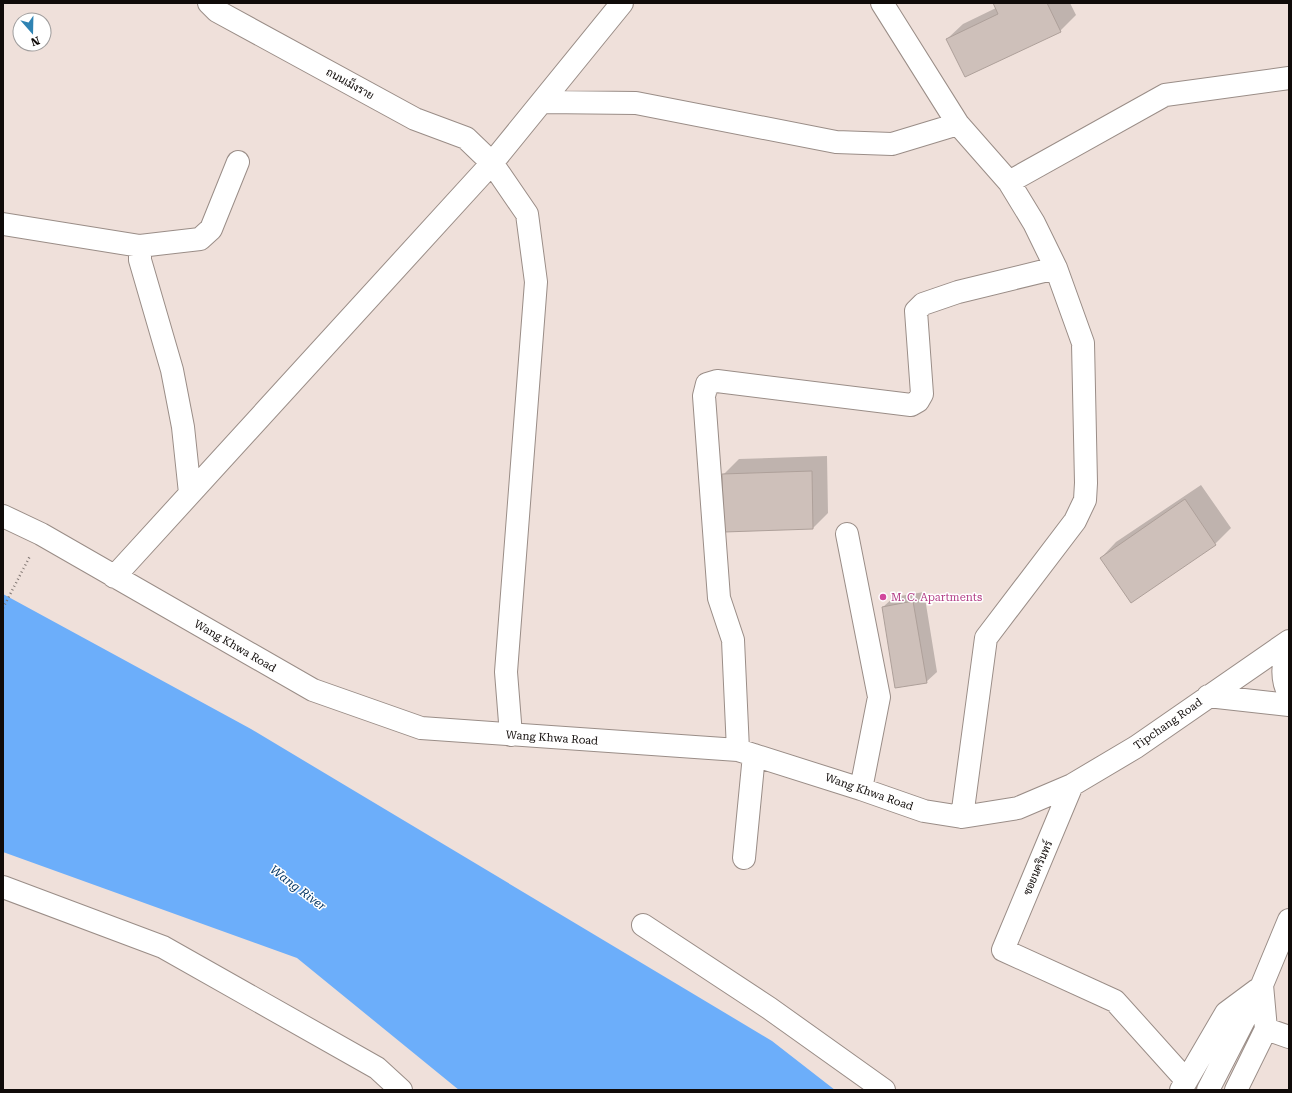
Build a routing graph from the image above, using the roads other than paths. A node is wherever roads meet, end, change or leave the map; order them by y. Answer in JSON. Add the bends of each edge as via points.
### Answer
{"nodes":[{"id":1,"x":209,"y":3,"type":"edge"},
{"id":2,"x":622,"y":3,"type":"edge"},
{"id":3,"x":882,"y":3,"type":"edge"},
{"id":4,"x":1289,"y":78,"type":"edge"},
{"id":5,"x":543,"y":102,"type":"junction"},
{"id":6,"x":958,"y":124,"type":"junction"},
{"id":7,"x":238,"y":162,"type":"dead end"},
{"id":8,"x":492,"y":163,"type":"junction"},
{"id":9,"x":1009,"y":182,"type":"junction"},
{"id":10,"x":3,"y":224,"type":"edge"},
{"id":11,"x":140,"y":246,"type":"junction"},
{"id":12,"x":1056,"y":268,"type":"junction"},
{"id":13,"x":190,"y":493,"type":"junction"},
{"id":14,"x":3,"y":516,"type":"edge"},
{"id":15,"x":847,"y":534,"type":"dead end"},
{"id":16,"x":114,"y":577,"type":"junction"},
{"id":17,"x":1289,"y":641,"type":"edge"},
{"id":18,"x":1289,"y":648,"type":"edge"},
{"id":19,"x":1289,"y":694,"type":"edge"},
{"id":20,"x":1208,"y":696,"type":"junction"},
{"id":21,"x":1289,"y":705,"type":"edge"},
{"id":22,"x":511,"y":735,"type":"junction"},
{"id":23,"x":1129,"y":751,"type":"joint"},
{"id":24,"x":746,"y":753,"type":"junction"},
{"id":25,"x":1072,"y":785,"type":"junction"},
{"id":26,"x":861,"y":789,"type":"junction"},
{"id":27,"x":962,"y":817,"type":"junction"},
{"id":28,"x":744,"y":858,"type":"dead end"},
{"id":29,"x":3,"y":887,"type":"edge"},
{"id":30,"x":1289,"y":920,"type":"edge"},
{"id":31,"x":643,"y":925,"type":"dead end"},
{"id":32,"x":1262,"y":985,"type":"junction"},
{"id":33,"x":1266,"y":1029,"type":"junction"},
{"id":34,"x":1289,"y":1037,"type":"edge"},
{"id":35,"x":1183,"y":1085,"type":"edge"},
{"id":36,"x":401,"y":1090,"type":"edge"},
{"id":37,"x":884,"y":1090,"type":"edge"},
{"id":38,"x":1208,"y":1090,"type":"edge"},
{"id":39,"x":1236,"y":1090,"type":"edge"}],
"edges":[{"from":1,"to":8,"type":"street","name":"ถนนเม็งราย","via":[[217,11],[415,119],[466,138]]},
{"from":2,"to":5,"type":"street"},
{"from":3,"to":6,"type":"street"},
{"from":4,"to":9,"type":"street","via":[[1165,95]]},
{"from":5,"to":6,"type":"street","via":[[636,104],[836,142],[892,144]]},
{"from":5,"to":8,"type":"street"},
{"from":6,"to":9,"type":"street"},
{"from":7,"to":11,"type":"street","via":[[211,228],[200,238]]},
{"from":8,"to":13,"type":"street"},
{"from":8,"to":22,"type":"street","name":"ถนนเม็งราย","via":[[527,214],[536,282],[506,672]]},
{"from":9,"to":12,"type":"street","via":[[1034,223]]},
{"from":10,"to":11,"type":"street"},
{"from":11,"to":13,"type":"street","via":[[140,260],[172,370],[183,427]]},
{"from":12,"to":24,"type":"street","via":[[958,292],[923,304],[916,311],[922,394],[918,402],[911,405],[717,381],[708,384],[704,396],[719,598],[733,640]]},
{"from":12,"to":27,"type":"street","via":[[1083,343],[1085,500],[1075,521],[986,638]]},
{"from":13,"to":16,"type":"street"},
{"from":14,"to":16,"type":"street","name":"Wang Khwa Road","via":[[41,534]]},
{"from":15,"to":26,"type":"street","via":[[879,697]]},
{"from":16,"to":22,"type":"street","name":"Wang Khwa Road","via":[[313,690],[421,728]]},
{"from":17,"to":20,"type":"street","name":"Tipchang Road"},
{"from":18,"to":19,"type":"street","via":[[1283,669]]},
{"from":20,"to":21,"type":"street","name":"Tipchang Road"},
{"from":20,"to":23,"type":"street","name":"Tipchang Road"},
{"from":22,"to":24,"type":"street","name":"Wang Khwa Road"},
{"from":23,"to":25,"type":"street","name":"Wang Khwa Road"},
{"from":24,"to":26,"type":"street","name":"Wang Khwa Road"},
{"from":24,"to":28,"type":"street"},
{"from":25,"to":27,"type":"street","name":"Wang Khwa Road","via":[[1018,808]]},
{"from":25,"to":35,"type":"street","name":"ซอยนครินทร์","via":[[1003,950],[1115,1001]]},
{"from":26,"to":27,"type":"street","name":"Wang Khwa Road","via":[[924,811]]},
{"from":29,"to":36,"type":"street","via":[[163,947],[377,1068]]},
{"from":30,"to":32,"type":"street"},
{"from":31,"to":37,"type":"street","via":[[769,1008]]},
{"from":32,"to":33,"type":"street"},
{"from":32,"to":35,"type":"street","via":[[1226,1013]]},
{"from":32,"to":38,"type":"street"},
{"from":33,"to":34,"type":"street"},
{"from":33,"to":39,"type":"street"}]}
